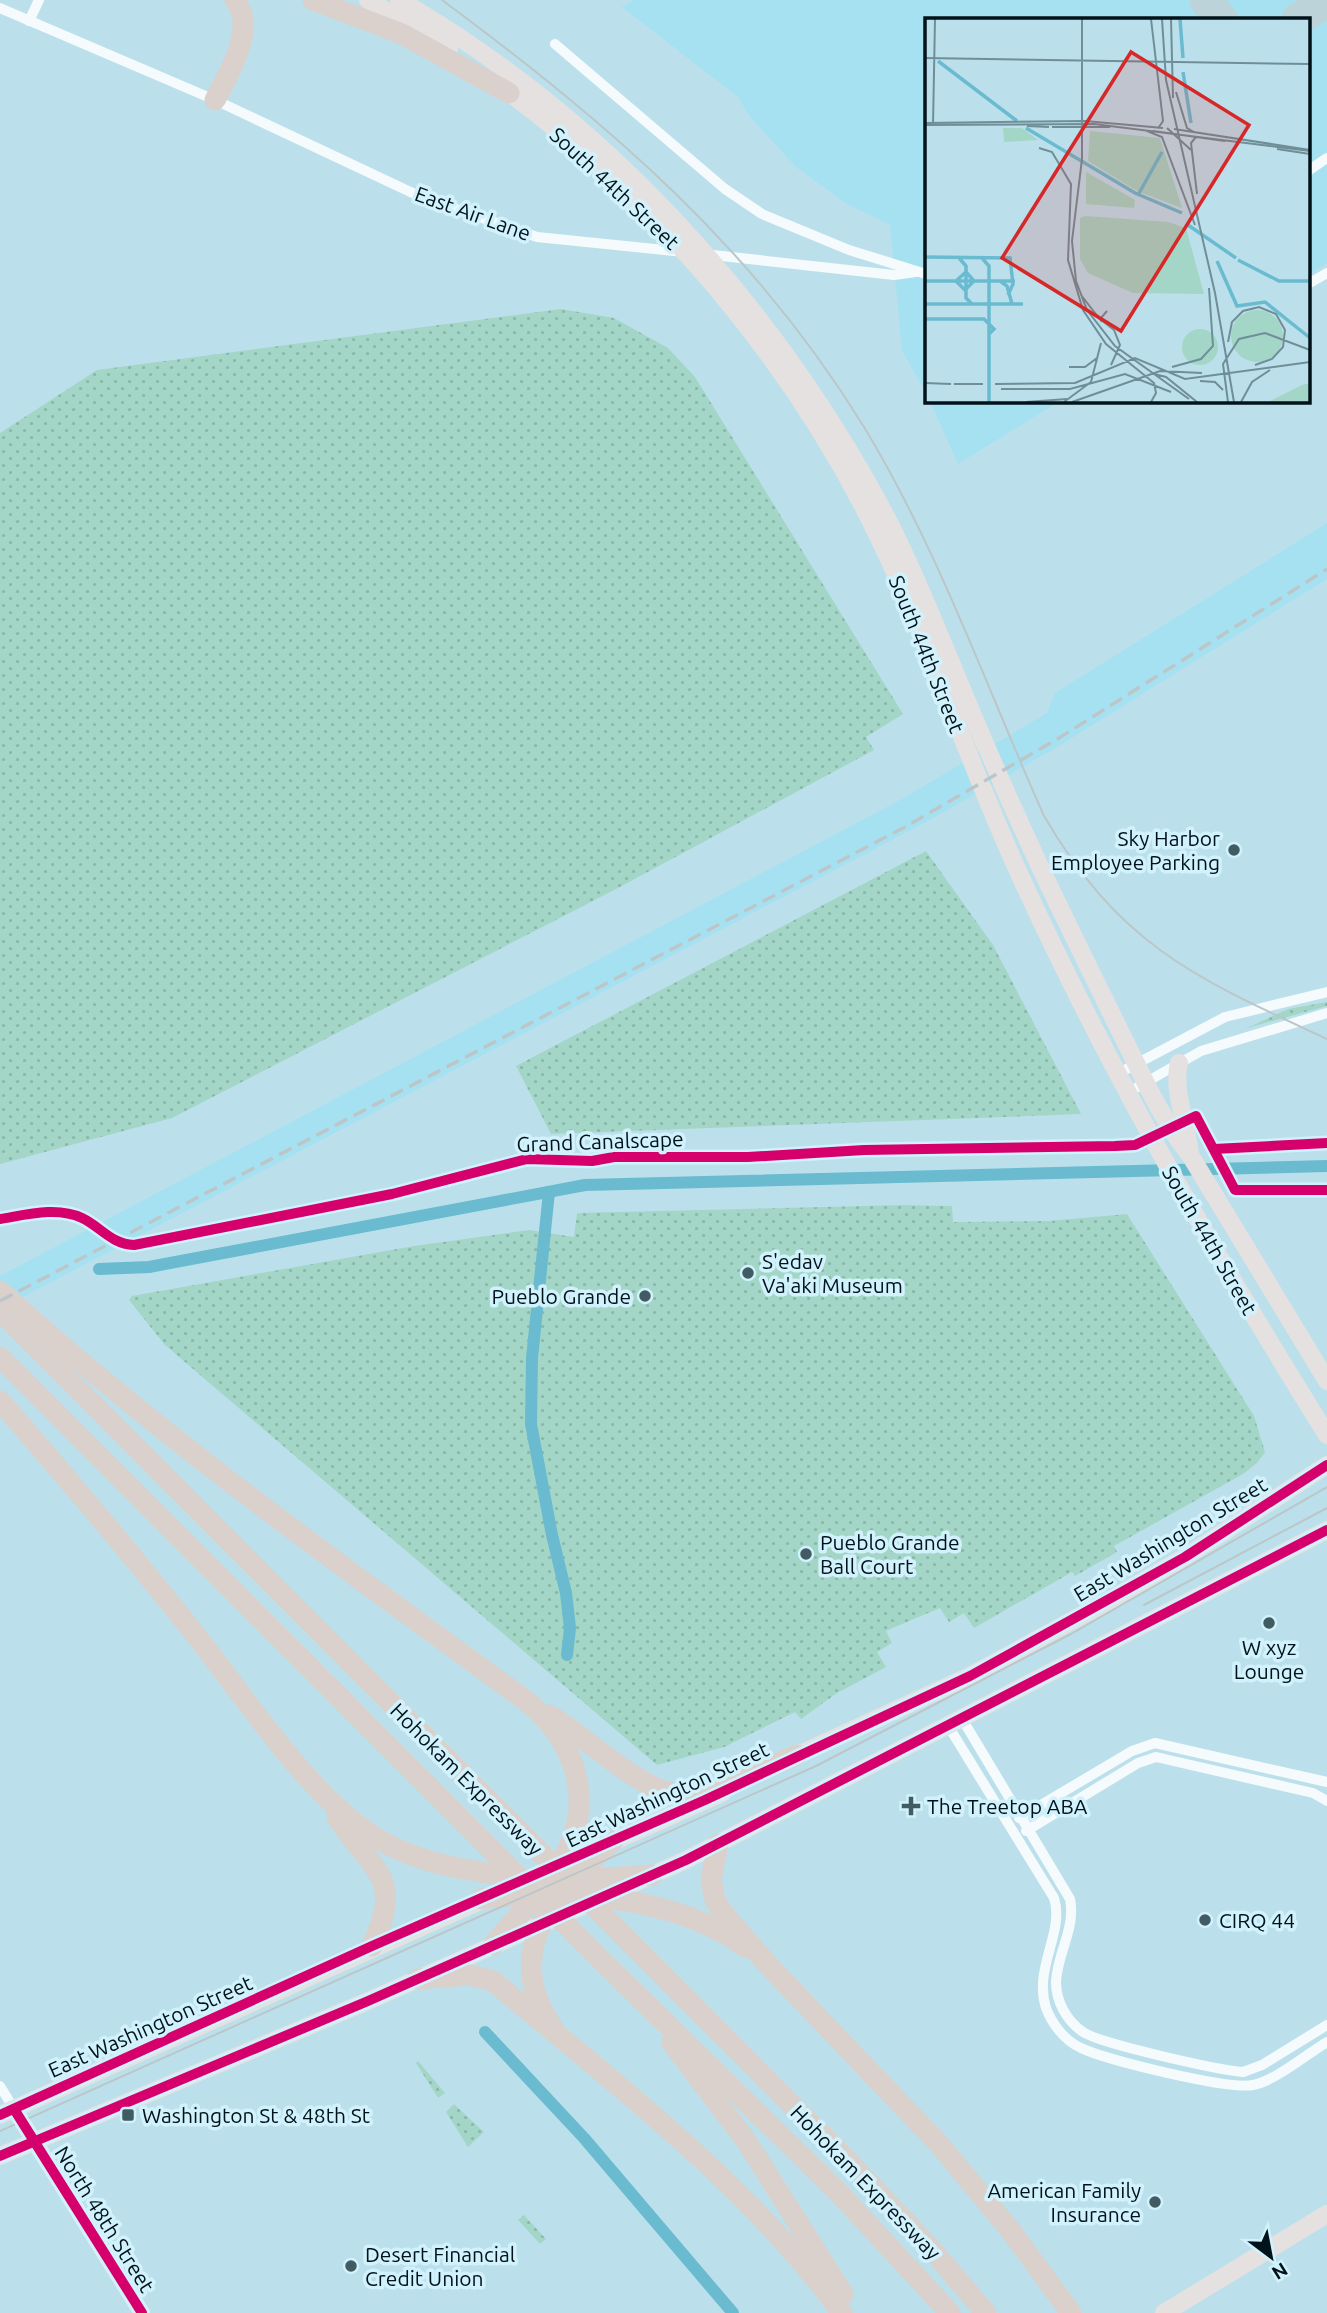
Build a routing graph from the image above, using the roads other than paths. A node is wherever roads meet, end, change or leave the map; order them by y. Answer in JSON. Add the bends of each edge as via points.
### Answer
{"nodes":[{"id":1,"x":39,"y":0,"type":"edge"},
{"id":2,"x":235,"y":0,"type":"edge"},
{"id":3,"x":313,"y":0,"type":"edge"},
{"id":4,"x":368,"y":0,"type":"edge"},
{"id":5,"x":399,"y":0,"type":"edge"},
{"id":6,"x":420,"y":0,"type":"edge"},
{"id":7,"x":0,"y":8,"type":"edge"},
{"id":8,"x":29,"y":21,"type":"junction"},
{"id":9,"x":555,"y":44,"type":"dead end"},
{"id":10,"x":510,"y":83,"type":"junction"},
{"id":11,"x":215,"y":100,"type":"junction"},
{"id":12,"x":1327,"y":158,"type":"edge"},
{"id":13,"x":1310,"y":170,"type":"edge"},
{"id":14,"x":921,"y":273,"type":"edge"},
{"id":15,"x":1327,"y":273,"type":"edge"},
{"id":16,"x":1310,"y":284,"type":"edge"},
{"id":17,"x":1327,"y":992,"type":"edge"},
{"id":18,"x":1327,"y":1013,"type":"edge"},
{"id":19,"x":1136,"y":1063,"type":"junction"},
{"id":20,"x":1180,"y":1063,"type":"junction"},
{"id":21,"x":1117,"y":1074,"type":"junction"},
{"id":22,"x":1146,"y":1082,"type":"junction"},
{"id":23,"x":1127,"y":1093,"type":"junction"},
{"id":24,"x":1190,"y":1155,"type":"junction"},
{"id":25,"x":0,"y":1291,"type":"edge"},
{"id":26,"x":0,"y":1311,"type":"edge"},
{"id":27,"x":30,"y":1329,"type":"junction"},
{"id":28,"x":0,"y":1357,"type":"edge"},
{"id":29,"x":1327,"y":1381,"type":"edge"},
{"id":30,"x":0,"y":1401,"type":"edge"},
{"id":31,"x":1327,"y":1435,"type":"edge"},
{"id":32,"x":1327,"y":1465,"type":"edge"},
{"id":33,"x":1327,"y":1530,"type":"edge"},
{"id":34,"x":525,"y":1700,"type":"junction"},
{"id":35,"x":954,"y":1721,"type":"junction"},
{"id":36,"x":797,"y":1755,"type":"junction"},
{"id":37,"x":1327,"y":1783,"type":"edge"},
{"id":38,"x":321,"y":1792,"type":"junction"},
{"id":39,"x":1327,"y":1801,"type":"edge"},
{"id":40,"x":1022,"y":1816,"type":"junction"},
{"id":41,"x":1009,"y":1824,"type":"junction"},
{"id":42,"x":1030,"y":1829,"type":"junction"},
{"id":43,"x":1018,"y":1836,"type":"junction"},
{"id":44,"x":613,"y":1841,"type":"joint"},
{"id":45,"x":718,"y":1844,"type":"junction"},
{"id":46,"x":653,"y":1875,"type":"junction"},
{"id":47,"x":549,"y":1882,"type":"junction"},
{"id":48,"x":481,"y":1899,"type":"joint"},
{"id":49,"x":597,"y":1900,"type":"junction"},
{"id":50,"x":538,"y":1925,"type":"junction"},
{"id":51,"x":493,"y":1945,"type":"junction"},
{"id":52,"x":372,"y":1946,"type":"junction"},
{"id":53,"x":602,"y":1961,"type":"junction"},
{"id":54,"x":769,"y":1965,"type":"junction"},
{"id":55,"x":417,"y":1979,"type":"junction"},
{"id":56,"x":1327,"y":2025,"type":"edge"},
{"id":57,"x":561,"y":2038,"type":"junction"},
{"id":58,"x":1327,"y":2042,"type":"edge"},
{"id":59,"x":0,"y":2085,"type":"edge"},
{"id":60,"x":7,"y":2112,"type":"edge"},
{"id":61,"x":33,"y":2141,"type":"junction"},
{"id":62,"x":0,"y":2156,"type":"edge"},
{"id":63,"x":1327,"y":2214,"type":"edge"},
{"id":64,"x":933,"y":2251,"type":"junction"},
{"id":65,"x":1069,"y":2311,"type":"edge"},
{"id":66,"x":142,"y":2313,"type":"edge"},
{"id":67,"x":842,"y":2313,"type":"edge"},
{"id":68,"x":854,"y":2313,"type":"edge"},
{"id":69,"x":950,"y":2313,"type":"edge"},
{"id":70,"x":986,"y":2313,"type":"edge"},
{"id":71,"x":998,"y":2313,"type":"edge"},
{"id":72,"x":1164,"y":2313,"type":"edge"}],
"edges":[{"from":1,"to":8,"type":"street"},
{"from":2,"to":11,"type":"highway","via":[[243,18],[241,38]]},
{"from":3,"to":10,"type":"highway"},
{"from":4,"to":10,"type":"main road","name":"South 44th Street"},
{"from":5,"to":10,"type":"main road","name":"South 44th Street"},
{"from":6,"to":10,"type":"main road"},
{"from":7,"to":8,"type":"street","name":"East Air Lane"},
{"from":8,"to":11,"type":"street","name":"East Air Lane"},
{"from":9,"to":14,"type":"street","name":"East Air Lane","via":[[724,188],[762,214],[805,234]]},
{"from":10,"to":19,"type":"main road","name":"South 44th Street","via":[[592,140],[668,212],[739,293],[832,423],[894,535],[1022,827]]},
{"from":10,"to":21,"type":"main road","name":"South 44th Street","via":[[660,227],[740,320],[816,427],[878,536],[1017,868]]},
{"from":11,"to":14,"type":"street","name":"East Air Lane","via":[[419,195],[537,237],[894,275]]},
{"from":12,"to":13,"type":"street"},
{"from":15,"to":16,"type":"street"},
{"from":17,"to":19,"type":"street","via":[[1225,1017]]},
{"from":18,"to":20,"type":"street","via":[[1201,1051]]},
{"from":19,"to":21,"type":"street"},
{"from":19,"to":22,"type":"main road","name":"South 44th Street"},
{"from":20,"to":22,"type":"street"},
{"from":20,"to":24,"type":"main road","via":[[1177,1079]]},
{"from":21,"to":23,"type":"main road","name":"South 44th Street"},
{"from":22,"to":23,"type":"street"},
{"from":22,"to":24,"type":"main road","name":"South 44th Street"},
{"from":23,"to":31,"type":"main road","name":"South 44th Street","via":[[1182,1194]]},
{"from":24,"to":29,"type":"main road","name":"South 44th Street"},
{"from":25,"to":27,"type":"highway"},
{"from":26,"to":27,"type":"highway","name":"Hohokam Expressway"},
{"from":27,"to":34,"type":"highway"},
{"from":27,"to":64,"type":"highway","name":"Hohokam Expressway"},
{"from":28,"to":53,"type":"highway","name":"Hohokam Expressway"},
{"from":30,"to":38,"type":"highway","via":[[147,1574]]},
{"from":32,"to":36,"type":"main road","name":"East Washington Street","via":[[1108,1601],[970,1675]]},
{"from":33,"to":35,"type":"main road"},
{"from":34,"to":36,"type":"highway","via":[[645,1783],[672,1793],[714,1787]]},
{"from":34,"to":47,"type":"highway","via":[[561,1738],[576,1775],[579,1797],[575,1829]]},
{"from":35,"to":40,"type":"street"},
{"from":35,"to":41,"type":"street"},
{"from":35,"to":45,"type":"main road"},
{"from":36,"to":44,"type":"main road","name":"East Washington Street"},
{"from":37,"to":40,"type":"street","via":[[1155,1743],[1132,1751]]},
{"from":38,"to":47,"type":"highway","via":[[356,1824],[399,1850],[460,1869]]},
{"from":38,"to":52,"type":"highway","via":[[384,1882],[387,1907]]},
{"from":39,"to":42,"type":"street","via":[[1313,1793],[1156,1757],[1138,1763]]},
{"from":40,"to":41,"type":"street"},
{"from":40,"to":42,"type":"street"},
{"from":41,"to":43,"type":"street"},
{"from":42,"to":43,"type":"street"},
{"from":42,"to":56,"type":"street","via":[[1070,1899],[1071,1923],[1057,1990],[1066,2016],[1086,2034],[1243,2072],[1262,2066]]},
{"from":43,"to":58,"type":"street","via":[[1056,1905],[1041,1980],[1045,2005],[1053,2023],[1078,2047],[1239,2086],[1266,2080]]},
{"from":44,"to":47,"type":"highway"},
{"from":45,"to":46,"type":"main road"},
{"from":45,"to":54,"type":"highway","via":[[711,1875],[715,1900]]},
{"from":46,"to":47,"type":"highway"},
{"from":46,"to":49,"type":"main road"},
{"from":47,"to":48,"type":"highway"},
{"from":47,"to":49,"type":"highway"},
{"from":47,"to":50,"type":"highway"},
{"from":47,"to":51,"type":"highway"},
{"from":48,"to":52,"type":"main road","name":"East Washington Street"},
{"from":49,"to":50,"type":"main road"},
{"from":49,"to":54,"type":"highway","via":[[664,1910],[699,1921]]},
{"from":50,"to":51,"type":"main road"},
{"from":50,"to":57,"type":"highway","via":[[532,1956],[536,1992]]},
{"from":51,"to":55,"type":"main road"},
{"from":52,"to":60,"type":"main road","name":"East Washington Street"},
{"from":53,"to":68,"type":"highway","via":[[727,2113]]},
{"from":53,"to":69,"type":"highway","name":"Hohokam Expressway","via":[[839,2193]]},
{"from":54,"to":65,"type":"highway","via":[[956,2163]]},
{"from":55,"to":57,"type":"highway","via":[[486,1977]]},
{"from":55,"to":61,"type":"main road"},
{"from":57,"to":67,"type":"highway","via":[[753,2207]]},
{"from":59,"to":60,"type":"street"},
{"from":60,"to":61,"type":"street","name":"North 48th Street"},
{"from":61,"to":62,"type":"main road"},
{"from":61,"to":66,"type":"street","name":"North 48th Street"},
{"from":63,"to":72,"type":"main road"},
{"from":64,"to":70,"type":"highway","name":"Hohokam Expressway"},
{"from":64,"to":71,"type":"highway"}]}
